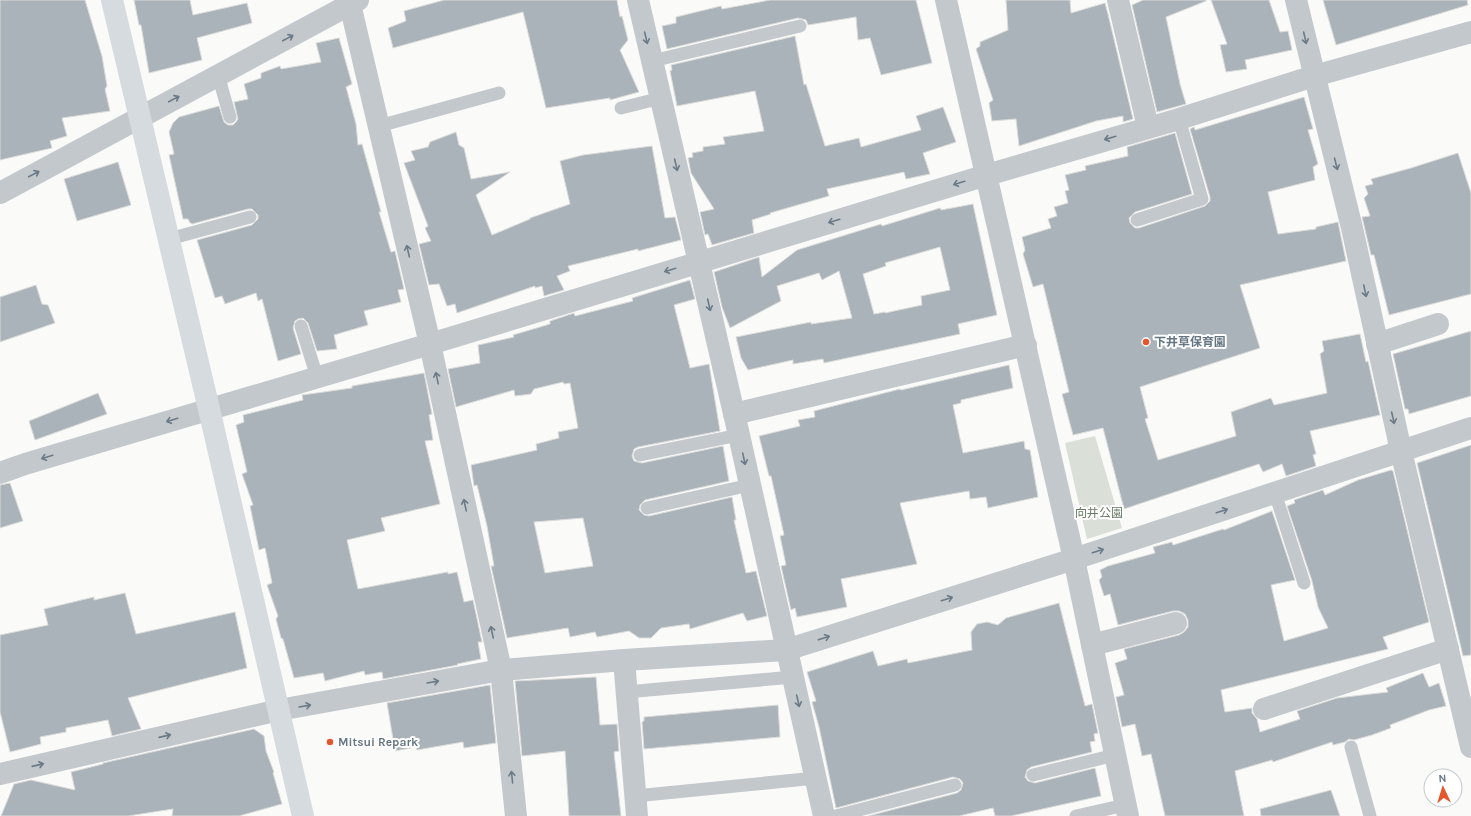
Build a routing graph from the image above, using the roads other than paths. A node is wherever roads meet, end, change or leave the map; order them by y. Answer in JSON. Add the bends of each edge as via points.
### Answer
{"nodes":[{"id":1,"x":112,"y":0,"type":"edge"},
{"id":2,"x":638,"y":0,"type":"edge"},
{"id":3,"x":946,"y":0,"type":"edge"},
{"id":4,"x":1118,"y":0,"type":"edge"},
{"id":5,"x":1296,"y":0,"type":"edge"},
{"id":6,"x":352,"y":1,"type":"edge"},
{"id":7,"x":800,"y":26,"type":"dead end"},
{"id":8,"x":1471,"y":32,"type":"edge"},
{"id":9,"x":652,"y":61,"type":"junction"},
{"id":10,"x":218,"y":75,"type":"junction"},
{"id":11,"x":1314,"y":76,"type":"junction"},
{"id":12,"x":499,"y":93,"type":"dead end"},
{"id":13,"x":661,"y":98,"type":"junction"},
{"id":14,"x":621,"y":108,"type":"dead end"},
{"id":15,"x":230,"y":117,"type":"dead end"},
{"id":16,"x":140,"y":118,"type":"junction"},
{"id":17,"x":1178,"y":119,"type":"junction"},
{"id":18,"x":378,"y":126,"type":"junction"},
{"id":19,"x":1148,"y":127,"type":"junction"},
{"id":20,"x":987,"y":175,"type":"junction"},
{"id":21,"x":0,"y":193,"type":"edge"},
{"id":22,"x":250,"y":216,"type":"dead end"},
{"id":23,"x":1137,"y":220,"type":"dead end"},
{"id":24,"x":169,"y":240,"type":"junction"},
{"id":25,"x":699,"y":262,"type":"junction"},
{"id":26,"x":1438,"y":324,"type":"dead end"},
{"id":27,"x":301,"y":326,"type":"dead end"},
{"id":28,"x":430,"y":344,"type":"junction"},
{"id":29,"x":1377,"y":344,"type":"junction"},
{"id":30,"x":1026,"y":345,"type":"junction"},
{"id":31,"x":317,"y":377,"type":"junction"},
{"id":32,"x":209,"y":408,"type":"junction"},
{"id":33,"x":734,"y":414,"type":"junction"},
{"id":34,"x":1471,"y":428,"type":"edge"},
{"id":35,"x":739,"y":435,"type":"junction"},
{"id":36,"x":1401,"y":451,"type":"junction"},
{"id":37,"x":640,"y":455,"type":"dead end"},
{"id":38,"x":0,"y":473,"type":"edge"},
{"id":39,"x":750,"y":485,"type":"junction"},
{"id":40,"x":1275,"y":493,"type":"junction"},
{"id":41,"x":647,"y":508,"type":"dead end"},
{"id":42,"x":1074,"y":559,"type":"junction"},
{"id":43,"x":1304,"y":583,"type":"dead end"},
{"id":44,"x":1176,"y":623,"type":"dead end"},
{"id":45,"x":1092,"y":645,"type":"junction"},
{"id":46,"x":1448,"y":649,"type":"junction"},
{"id":47,"x":786,"y":650,"type":"junction"},
{"id":48,"x":624,"y":660,"type":"junction"},
{"id":49,"x":501,"y":670,"type":"junction"},
{"id":50,"x":793,"y":677,"type":"junction"},
{"id":51,"x":1464,"y":683,"type":"edge"},
{"id":52,"x":626,"y":692,"type":"junction"},
{"id":53,"x":1264,"y":709,"type":"dead end"},
{"id":54,"x":279,"y":710,"type":"junction"},
{"id":55,"x":1351,"y":747,"type":"dead end"},
{"id":56,"x":1471,"y":747,"type":"edge"},
{"id":57,"x":1115,"y":756,"type":"junction"},
{"id":58,"x":0,"y":774,"type":"edge"},
{"id":59,"x":1033,"y":776,"type":"dead end"},
{"id":60,"x":816,"y":778,"type":"junction"},
{"id":61,"x":955,"y":785,"type":"dead end"},
{"id":62,"x":636,"y":806,"type":"edge"},
{"id":63,"x":1127,"y":811,"type":"edge"},
{"id":64,"x":303,"y":816,"type":"edge"},
{"id":65,"x":516,"y":816,"type":"edge"},
{"id":66,"x":824,"y":816,"type":"edge"},
{"id":67,"x":836,"y":816,"type":"edge"},
{"id":68,"x":1076,"y":816,"type":"edge"},
{"id":69,"x":1370,"y":816,"type":"edge"}],
"edges":[{"from":1,"to":16,"type":"street"},
{"from":2,"to":9,"type":"street","one_way":true},
{"from":3,"to":20,"type":"street"},
{"from":4,"to":19,"type":"street"},
{"from":5,"to":11,"type":"street","one_way":true},
{"from":10,"to":6,"type":"street","one_way":true},
{"from":6,"to":18,"type":"street"},
{"from":7,"to":9,"type":"lane"},
{"from":8,"to":11,"type":"street"},
{"from":9,"to":13,"type":"street"},
{"from":10,"to":15,"type":"lane"},
{"from":16,"to":10,"type":"street","one_way":true},
{"from":11,"to":17,"type":"street"},
{"from":11,"to":29,"type":"street","one_way":true,"via":[[1352,228]]},
{"from":12,"to":18,"type":"lane"},
{"from":13,"to":14,"type":"lane"},
{"from":13,"to":25,"type":"street","one_way":true},
{"from":21,"to":16,"type":"street","one_way":true},
{"from":16,"to":24,"type":"street"},
{"from":17,"to":19,"type":"street"},
{"from":17,"to":23,"type":"lane","via":[[1202,199]]},
{"from":28,"to":18,"type":"street","one_way":true},
{"from":19,"to":20,"type":"street","one_way":true},
{"from":20,"to":25,"type":"street","one_way":true},
{"from":20,"to":30,"type":"street"},
{"from":22,"to":24,"type":"lane"},
{"from":24,"to":32,"type":"street"},
{"from":25,"to":28,"type":"street","one_way":true},
{"from":25,"to":33,"type":"street","one_way":true},
{"from":26,"to":29,"type":"street"},
{"from":27,"to":31,"type":"lane"},
{"from":28,"to":31,"type":"street"},
{"from":49,"to":28,"type":"street","one_way":true},
{"from":29,"to":36,"type":"street","one_way":true},
{"from":30,"to":33,"type":"street"},
{"from":30,"to":42,"type":"street"},
{"from":31,"to":32,"type":"street"},
{"from":32,"to":38,"type":"street","one_way":true},
{"from":32,"to":54,"type":"street"},
{"from":33,"to":35,"type":"street"},
{"from":34,"to":36,"type":"street"},
{"from":35,"to":37,"type":"lane"},
{"from":35,"to":39,"type":"street","one_way":true},
{"from":36,"to":40,"type":"street"},
{"from":36,"to":46,"type":"street"},
{"from":39,"to":41,"type":"lane"},
{"from":39,"to":47,"type":"street"},
{"from":42,"to":40,"type":"street","one_way":true},
{"from":40,"to":43,"type":"lane"},
{"from":42,"to":45,"type":"street"},
{"from":47,"to":42,"type":"street","one_way":true},
{"from":44,"to":45,"type":"street"},
{"from":45,"to":57,"type":"street"},
{"from":46,"to":51,"type":"street"},
{"from":46,"to":53,"type":"street"},
{"from":47,"to":48,"type":"street"},
{"from":47,"to":50,"type":"street"},
{"from":48,"to":49,"type":"street"},
{"from":48,"to":52,"type":"street"},
{"from":54,"to":49,"type":"street","one_way":true},
{"from":65,"to":49,"type":"street","one_way":true},
{"from":50,"to":52,"type":"lane"},
{"from":50,"to":60,"type":"street","one_way":true},
{"from":51,"to":56,"type":"street"},
{"from":52,"to":62,"type":"street"},
{"from":58,"to":54,"type":"street","one_way":true},
{"from":54,"to":64,"type":"street"},
{"from":55,"to":69,"type":"lane"},
{"from":57,"to":59,"type":"lane"},
{"from":57,"to":63,"type":"street"},
{"from":60,"to":62,"type":"lane"},
{"from":60,"to":66,"type":"street"},
{"from":61,"to":67,"type":"lane"},
{"from":63,"to":68,"type":"lane"}]}
